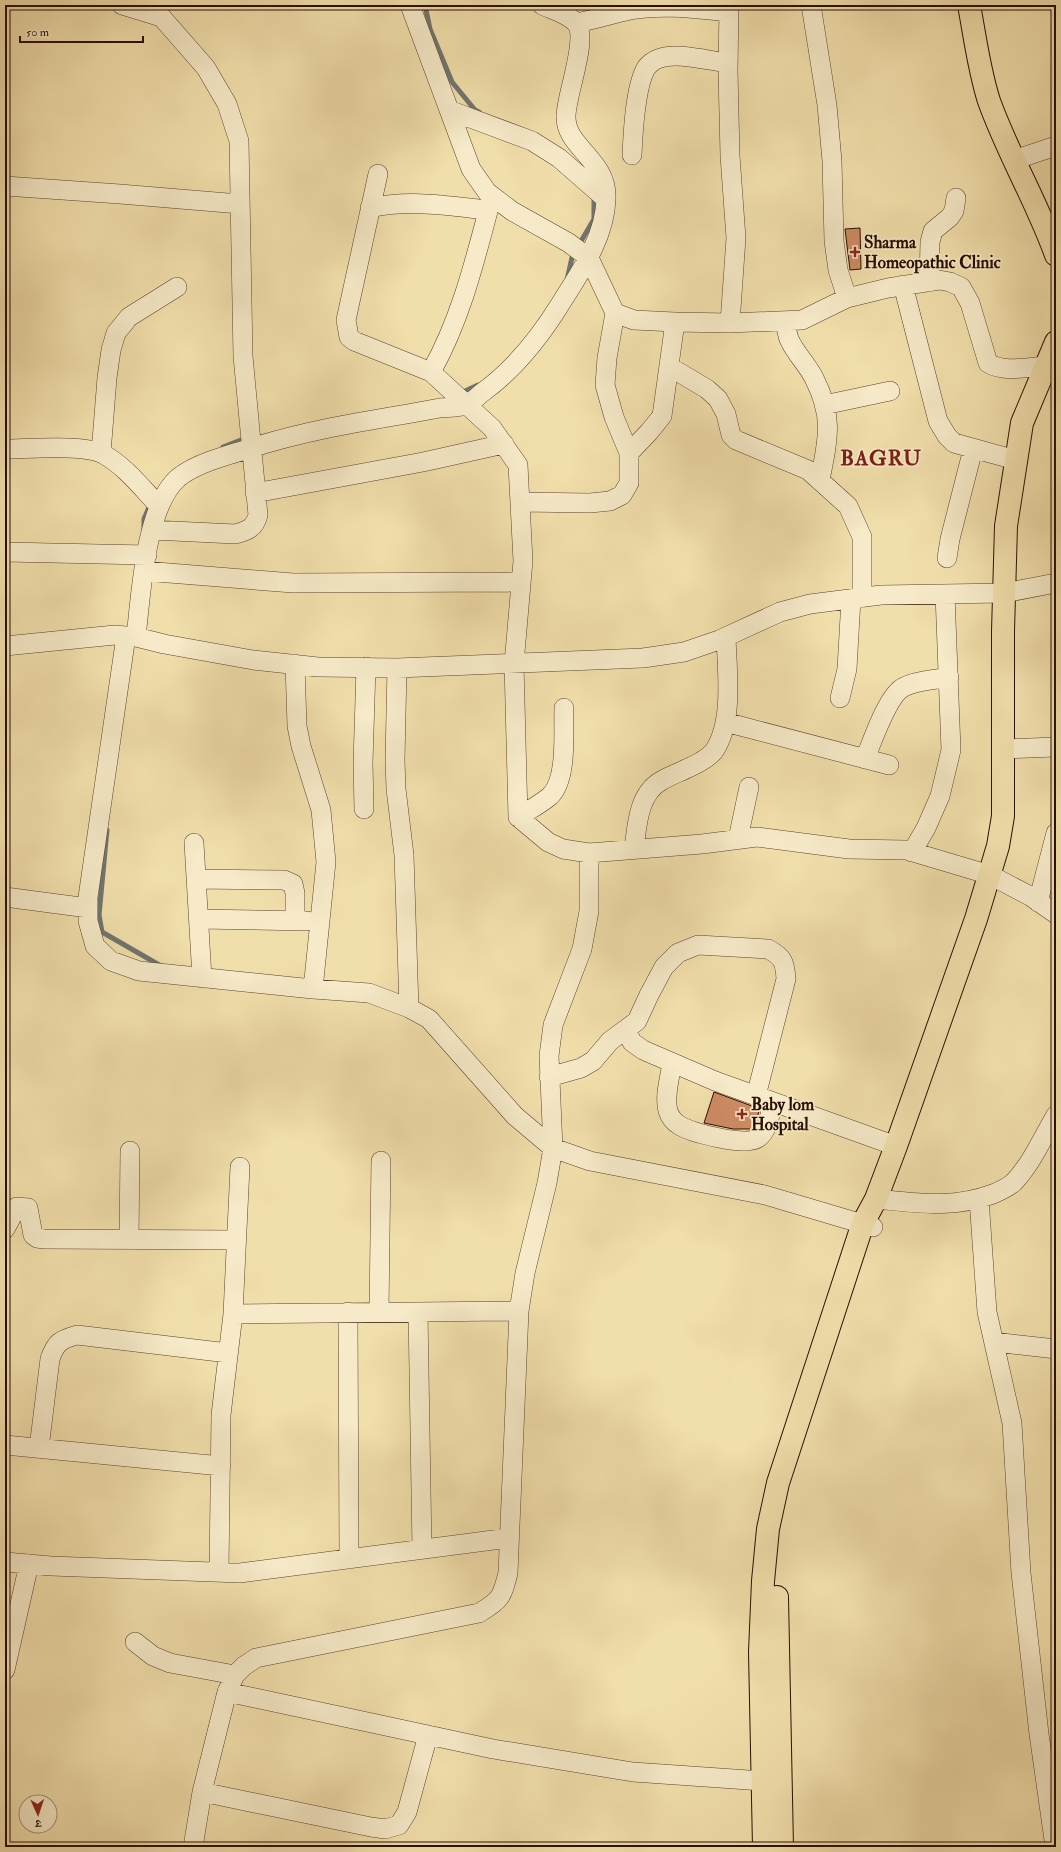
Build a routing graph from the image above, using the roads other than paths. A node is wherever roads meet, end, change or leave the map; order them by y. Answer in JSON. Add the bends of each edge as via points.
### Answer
{"nodes":[{"id":1,"x":122,"y":5,"type":"edge"},
{"id":2,"x":410,"y":5,"type":"edge"},
{"id":3,"x":542,"y":5,"type":"edge"},
{"id":4,"x":811,"y":5,"type":"edge"},
{"id":5,"x":969,"y":5,"type":"edge"},
{"id":6,"x":729,"y":9,"type":"edge"},
{"id":7,"x":156,"y":11,"type":"edge"},
{"id":8,"x":576,"y":23,"type":"junction"},
{"id":9,"x":728,"y":63,"type":"junction"},
{"id":10,"x":449,"y":110,"type":"junction"},
{"id":11,"x":1056,"y":146,"type":"edge"},
{"id":12,"x":632,"y":155,"type":"dead end"},
{"id":13,"x":1014,"y":160,"type":"junction"},
{"id":14,"x":378,"y":174,"type":"dead end"},
{"id":15,"x":5,"y":186,"type":"edge"},
{"id":16,"x":956,"y":198,"type":"dead end"},
{"id":17,"x":606,"y":199,"type":"junction"},
{"id":18,"x":490,"y":203,"type":"junction"},
{"id":19,"x":240,"y":204,"type":"junction"},
{"id":20,"x":370,"y":208,"type":"junction"},
{"id":21,"x":1056,"y":255,"type":"edge"},
{"id":22,"x":589,"y":258,"type":"junction"},
{"id":23,"x":929,"y":282,"type":"junction"},
{"id":24,"x":903,"y":285,"type":"junction"},
{"id":25,"x":176,"y":287,"type":"dead end"},
{"id":26,"x":847,"y":298,"type":"junction"},
{"id":27,"x":615,"y":313,"type":"junction"},
{"id":28,"x":785,"y":321,"type":"junction"},
{"id":29,"x":675,"y":322,"type":"junction"},
{"id":30,"x":730,"y":323,"type":"junction"},
{"id":31,"x":1056,"y":342,"type":"edge"},
{"id":32,"x":1046,"y":366,"type":"junction"},
{"id":33,"x":670,"y":367,"type":"junction"},
{"id":34,"x":431,"y":372,"type":"junction"},
{"id":35,"x":890,"y":391,"type":"dead end"},
{"id":36,"x":466,"y":405,"type":"junction"},
{"id":37,"x":824,"y":405,"type":"junction"},
{"id":38,"x":504,"y":444,"type":"junction"},
{"id":39,"x":251,"y":448,"type":"junction"},
{"id":40,"x":5,"y":449,"type":"edge"},
{"id":41,"x":973,"y":449,"type":"junction"},
{"id":42,"x":101,"y":453,"type":"junction"},
{"id":43,"x":629,"y":453,"type":"junction"},
{"id":44,"x":1016,"y":460,"type":"junction"},
{"id":45,"x":820,"y":480,"type":"junction"},
{"id":46,"x":255,"y":493,"type":"junction"},
{"id":47,"x":520,"y":502,"type":"junction"},
{"id":48,"x":159,"y":506,"type":"junction"},
{"id":49,"x":152,"y":530,"type":"junction"},
{"id":50,"x":5,"y":552,"type":"edge"},
{"id":51,"x":947,"y":558,"type":"dead end"},
{"id":52,"x":146,"y":563,"type":"junction"},
{"id":53,"x":521,"y":582,"type":"junction"},
{"id":54,"x":1056,"y":583,"type":"edge"},
{"id":55,"x":1004,"y":593,"type":"junction"},
{"id":56,"x":945,"y":594,"type":"junction"},
{"id":57,"x":856,"y":598,"type":"junction"},
{"id":58,"x":131,"y":636,"type":"junction"},
{"id":59,"x":726,"y":637,"type":"junction"},
{"id":60,"x":5,"y":646,"type":"edge"},
{"id":61,"x":295,"y":664,"type":"junction"},
{"id":62,"x":514,"y":664,"type":"junction"},
{"id":63,"x":366,"y":667,"type":"junction"},
{"id":64,"x":396,"y":668,"type":"junction"},
{"id":65,"x":949,"y":677,"type":"junction"},
{"id":66,"x":840,"y":698,"type":"dead end"},
{"id":67,"x":564,"y":708,"type":"dead end"},
{"id":68,"x":725,"y":722,"type":"junction"},
{"id":69,"x":1056,"y":747,"type":"edge"},
{"id":70,"x":1004,"y":749,"type":"junction"},
{"id":71,"x":865,"y":759,"type":"junction"},
{"id":72,"x":889,"y":765,"type":"dead end"},
{"id":73,"x":749,"y":787,"type":"dead end"},
{"id":74,"x":364,"y":809,"type":"dead end"},
{"id":75,"x":518,"y":817,"type":"junction"},
{"id":76,"x":1056,"y":833,"type":"edge"},
{"id":77,"x":738,"y":839,"type":"junction"},
{"id":78,"x":194,"y":843,"type":"dead end"},
{"id":79,"x":634,"y":849,"type":"junction"},
{"id":80,"x":912,"y":852,"type":"junction"},
{"id":81,"x":589,"y":853,"type":"junction"},
{"id":82,"x":990,"y":876,"type":"junction"},
{"id":83,"x":196,"y":879,"type":"junction"},
{"id":84,"x":5,"y":897,"type":"edge"},
{"id":85,"x":1038,"y":902,"type":"junction"},
{"id":86,"x":88,"y":908,"type":"junction"},
{"id":87,"x":1056,"y":914,"type":"edge"},
{"id":88,"x":199,"y":919,"type":"junction"},
{"id":89,"x":296,"y":921,"type":"junction"},
{"id":90,"x":320,"y":921,"type":"junction"},
{"id":91,"x":202,"y":978,"type":"junction"},
{"id":92,"x":313,"y":989,"type":"junction"},
{"id":93,"x":410,"y":1008,"type":"junction"},
{"id":94,"x":626,"y":1030,"type":"junction"},
{"id":95,"x":672,"y":1063,"type":"junction"},
{"id":96,"x":549,"y":1076,"type":"junction"},
{"id":97,"x":765,"y":1100,"type":"junction"},
{"id":98,"x":1056,"y":1114,"type":"edge"},
{"id":99,"x":896,"y":1146,"type":"junction"},
{"id":100,"x":553,"y":1148,"type":"junction"},
{"id":101,"x":130,"y":1151,"type":"dead end"},
{"id":102,"x":381,"y":1161,"type":"dead end"},
{"id":103,"x":240,"y":1167,"type":"dead end"},
{"id":104,"x":979,"y":1199,"type":"junction"},
{"id":105,"x":871,"y":1214,"type":"junction"},
{"id":106,"x":5,"y":1229,"type":"edge"},
{"id":107,"x":129,"y":1240,"type":"junction"},
{"id":108,"x":236,"y":1240,"type":"junction"},
{"id":109,"x":519,"y":1311,"type":"junction"},
{"id":110,"x":348,"y":1312,"type":"junction"},
{"id":111,"x":379,"y":1312,"type":"junction"},
{"id":112,"x":418,"y":1312,"type":"junction"},
{"id":113,"x":233,"y":1314,"type":"junction"},
{"id":114,"x":994,"y":1342,"type":"junction"},
{"id":115,"x":1056,"y":1349,"type":"edge"},
{"id":116,"x":228,"y":1353,"type":"junction"},
{"id":117,"x":5,"y":1445,"type":"edge"},
{"id":118,"x":39,"y":1448,"type":"junction"},
{"id":119,"x":221,"y":1466,"type":"junction"},
{"id":120,"x":510,"y":1538,"type":"junction"},
{"id":121,"x":422,"y":1549,"type":"junction"},
{"id":122,"x":349,"y":1559,"type":"junction"},
{"id":123,"x":5,"y":1562,"type":"edge"},
{"id":124,"x":29,"y":1564,"type":"junction"},
{"id":125,"x":219,"y":1572,"type":"junction"},
{"id":126,"x":135,"y":1642,"type":"dead end"},
{"id":127,"x":5,"y":1670,"type":"edge"},
{"id":128,"x":235,"y":1675,"type":"junction"},
{"id":129,"x":227,"y":1692,"type":"junction"},
{"id":130,"x":1047,"y":1734,"type":"edge"},
{"id":131,"x":428,"y":1735,"type":"junction"},
{"id":132,"x":763,"y":1781,"type":"junction"},
{"id":133,"x":202,"y":1792,"type":"junction"},
{"id":134,"x":193,"y":1847,"type":"edge"},
{"id":135,"x":764,"y":1847,"type":"edge"},
{"id":136,"x":782,"y":1847,"type":"edge"},
{"id":137,"x":1055,"y":1847,"type":"edge"}],
"edges":[{"from":1,"to":7,"type":"street"},
{"from":2,"to":10,"type":"street"},
{"from":3,"to":8,"type":"street"},
{"from":4,"to":26,"type":"street","via":[[828,112],[834,241],[838,270]]},
{"from":5,"to":13,"type":"main road","via":[[989,100]]},
{"from":6,"to":8,"type":"street","via":[[630,10]]},
{"from":6,"to":9,"type":"street"},
{"from":7,"to":19,"type":"street","via":[[206,68],[227,104],[239,141]]},
{"from":8,"to":17,"type":"street","via":[[580,30],[579,48],[566,115],[568,127],[576,143],[598,167],[605,183]]},
{"from":9,"to":12,"type":"street","via":[[677,56],[658,58],[647,66],[641,79]]},
{"from":9,"to":30,"type":"street","via":[[730,156],[736,238]]},
{"from":10,"to":17,"type":"street","via":[[532,141],[559,158]]},
{"from":10,"to":18,"type":"street","via":[[470,169],[487,192]]},
{"from":11,"to":13,"type":"street"},
{"from":13,"to":21,"type":"main road"},
{"from":14,"to":20,"type":"street"},
{"from":15,"to":19,"type":"street"},
{"from":16,"to":23,"type":"street","via":[[950,218],[933,232]]},
{"from":17,"to":22,"type":"street","via":[[604,216]]},
{"from":18,"to":20,"type":"street","via":[[390,204]]},
{"from":18,"to":22,"type":"street","via":[[569,243]]},
{"from":18,"to":34,"type":"street","via":[[457,317]]},
{"from":19,"to":39,"type":"street","via":[[243,356]]},
{"from":20,"to":34,"type":"street","via":[[346,320],[349,337],[354,342]]},
{"from":22,"to":27,"type":"street"},
{"from":22,"to":36,"type":"street","via":[[547,325],[526,353],[497,382]]},
{"from":23,"to":24,"type":"street"},
{"from":23,"to":32,"type":"street","via":[[939,280],[961,287],[970,303],[988,363],[993,367]]},
{"from":24,"to":26,"type":"street"},
{"from":24,"to":41,"type":"street","via":[[938,421],[954,443]]},
{"from":25,"to":42,"type":"street","via":[[129,317],[116,333],[107,378]]},
{"from":26,"to":28,"type":"street","via":[[802,320]]},
{"from":27,"to":29,"type":"street","via":[[634,320]]},
{"from":27,"to":43,"type":"street","via":[[605,385],[614,417]]},
{"from":28,"to":30,"type":"street"},
{"from":28,"to":37,"type":"street","via":[[790,339],[814,377]]},
{"from":29,"to":30,"type":"street"},
{"from":29,"to":33,"type":"street"},
{"from":31,"to":32,"type":"main road"},
{"from":32,"to":44,"type":"main road","via":[[1022,423]]},
{"from":33,"to":43,"type":"street","via":[[662,416]]},
{"from":33,"to":45,"type":"street","via":[[707,389],[718,399],[726,414],[731,435],[736,440],[808,470]]},
{"from":34,"to":36,"type":"street"},
{"from":35,"to":37,"type":"street"},
{"from":36,"to":38,"type":"street","via":[[492,428]]},
{"from":36,"to":39,"type":"street","via":[[356,422],[273,440]]},
{"from":37,"to":45,"type":"street","via":[[829,437]]},
{"from":38,"to":46,"type":"street","via":[[423,462]]},
{"from":38,"to":47,"type":"street","via":[[518,465]]},
{"from":39,"to":46,"type":"street"},
{"from":39,"to":48,"type":"street","via":[[208,461],[178,478]]},
{"from":40,"to":42,"type":"street","via":[[81,449]]},
{"from":41,"to":44,"type":"street"},
{"from":41,"to":51,"type":"street"},
{"from":42,"to":48,"type":"street","via":[[117,463]]},
{"from":43,"to":47,"type":"street","via":[[629,483],[622,495],[610,501]]},
{"from":44,"to":55,"type":"main road","via":[[1006,526]]},
{"from":45,"to":57,"type":"street","via":[[848,506],[862,537]]},
{"from":46,"to":49,"type":"street","via":[[257,519],[248,531],[235,534]]},
{"from":47,"to":53,"type":"street","via":[[523,561]]},
{"from":48,"to":49,"type":"street"},
{"from":49,"to":52,"type":"street"},
{"from":50,"to":52,"type":"street"},
{"from":52,"to":53,"type":"street","via":[[293,583]]},
{"from":52,"to":58,"type":"street"},
{"from":53,"to":62,"type":"street"},
{"from":54,"to":55,"type":"street"},
{"from":55,"to":56,"type":"street"},
{"from":55,"to":70,"type":"main road"},
{"from":56,"to":57,"type":"street"},
{"from":56,"to":65,"type":"street"},
{"from":57,"to":59,"type":"street","via":[[810,604],[780,612]]},
{"from":57,"to":66,"type":"street","via":[[847,669]]},
{"from":58,"to":60,"type":"street","via":[[115,635]]},
{"from":58,"to":61,"type":"street","via":[[253,660]]},
{"from":58,"to":86,"type":"street"},
{"from":59,"to":62,"type":"street","via":[[684,652],[643,658]]},
{"from":59,"to":68,"type":"street"},
{"from":61,"to":63,"type":"street","via":[[318,667]]},
{"from":61,"to":90,"type":"street","via":[[297,726],[322,810],[326,862]]},
{"from":62,"to":64,"type":"street"},
{"from":62,"to":75,"type":"street"},
{"from":63,"to":64,"type":"street"},
{"from":63,"to":74,"type":"street"},
{"from":64,"to":93,"type":"street","via":[[394,760],[404,855]]},
{"from":65,"to":71,"type":"street","via":[[918,682],[903,687],[894,695]]},
{"from":65,"to":80,"type":"street","via":[[951,750],[940,796]]},
{"from":67,"to":75,"type":"street","via":[[562,772],[557,787],[550,796]]},
{"from":68,"to":71,"type":"street"},
{"from":68,"to":79,"type":"street","via":[[721,738],[713,752],[696,765],[660,782],[648,794],[639,813]]},
{"from":69,"to":70,"type":"street"},
{"from":70,"to":82,"type":"main road","via":[[1004,816]]},
{"from":71,"to":72,"type":"street"},
{"from":73,"to":77,"type":"street"},
{"from":75,"to":81,"type":"street","via":[[548,842],[563,849]]},
{"from":76,"to":85,"type":"street"},
{"from":77,"to":79,"type":"street"},
{"from":77,"to":80,"type":"street","via":[[756,837],[850,849]]},
{"from":78,"to":83,"type":"street"},
{"from":79,"to":81,"type":"street"},
{"from":80,"to":82,"type":"street"},
{"from":81,"to":96,"type":"street","via":[[589,911],[582,949],[553,1025]]},
{"from":82,"to":85,"type":"street"},
{"from":82,"to":99,"type":"main road"},
{"from":83,"to":88,"type":"street"},
{"from":83,"to":89,"type":"street","via":[[284,880],[293,884]]},
{"from":84,"to":86,"type":"street"},
{"from":85,"to":87,"type":"street"},
{"from":86,"to":91,"type":"street","via":[[88,921],[96,946],[112,961],[139,971]]},
{"from":88,"to":89,"type":"street"},
{"from":88,"to":91,"type":"street"},
{"from":89,"to":90,"type":"street"},
{"from":90,"to":92,"type":"street"},
{"from":91,"to":92,"type":"street"},
{"from":92,"to":93,"type":"street","via":[[369,993]]},
{"from":93,"to":100,"type":"street","via":[[429,1019],[515,1116]]},
{"from":94,"to":95,"type":"street","via":[[637,1046]]},
{"from":94,"to":96,"type":"street","via":[[610,1041],[594,1061],[581,1068]]},
{"from":94,"to":97,"type":"street","via":[[637,1021],[664,967],[678,953],[698,945],[768,949],[778,954],[786,964],[786,979]]},
{"from":95,"to":97,"type":"street"},
{"from":95,"to":97,"type":"street","via":[[667,1098],[668,1112],[681,1126],[726,1140],[757,1140],[765,1132]]},
{"from":96,"to":100,"type":"street"},
{"from":97,"to":99,"type":"street"},
{"from":98,"to":104,"type":"street","via":[[1028,1164],[1014,1183]]},
{"from":99,"to":105,"type":"main road"},
{"from":100,"to":105,"type":"street","via":[[590,1161]]},
{"from":100,"to":109,"type":"street"},
{"from":101,"to":107,"type":"street"},
{"from":102,"to":111,"type":"street"},
{"from":103,"to":108,"type":"street"},
{"from":104,"to":105,"type":"street"},
{"from":104,"to":114,"type":"street","via":[[987,1312]]},
{"from":105,"to":132,"type":"main road","via":[[778,1483],[768,1530],[760,1652]]},
{"from":105,"to":136,"type":"main road","via":[[867,1255],[837,1350],[791,1477],[782,1526],[776,1609]]},
{"from":106,"to":107,"type":"street","via":[[13,1212],[17,1207],[22,1207],[28,1208],[33,1234],[37,1238]]},
{"from":107,"to":108,"type":"street"},
{"from":108,"to":113,"type":"street"},
{"from":109,"to":112,"type":"street"},
{"from":109,"to":120,"type":"street"},
{"from":110,"to":111,"type":"street"},
{"from":110,"to":113,"type":"street"},
{"from":110,"to":122,"type":"street"},
{"from":111,"to":112,"type":"street"},
{"from":112,"to":121,"type":"street"},
{"from":113,"to":116,"type":"street"},
{"from":114,"to":115,"type":"street"},
{"from":114,"to":130,"type":"street","via":[[1012,1423],[1021,1573]]},
{"from":116,"to":118,"type":"street","via":[[77,1335],[64,1338],[55,1346],[50,1359]]},
{"from":116,"to":119,"type":"street","via":[[221,1415]]},
{"from":117,"to":118,"type":"street"},
{"from":118,"to":119,"type":"street"},
{"from":119,"to":125,"type":"street"},
{"from":120,"to":121,"type":"street"},
{"from":120,"to":128,"type":"street","via":[[508,1573],[503,1594],[493,1605],[479,1613],[256,1658]]},
{"from":121,"to":122,"type":"street"},
{"from":122,"to":125,"type":"street","via":[[240,1573]]},
{"from":123,"to":124,"type":"street"},
{"from":124,"to":125,"type":"street"},
{"from":124,"to":127,"type":"street"},
{"from":126,"to":128,"type":"street","via":[[153,1656],[170,1664]]},
{"from":128,"to":129,"type":"street"},
{"from":129,"to":131,"type":"street"},
{"from":129,"to":133,"type":"street"},
{"from":130,"to":137,"type":"street"},
{"from":131,"to":132,"type":"street","via":[[493,1749],[633,1772]]},
{"from":131,"to":133,"type":"street","via":[[407,1812],[399,1825],[371,1827]]},
{"from":132,"to":135,"type":"main road"},
{"from":133,"to":134,"type":"street"}]}
